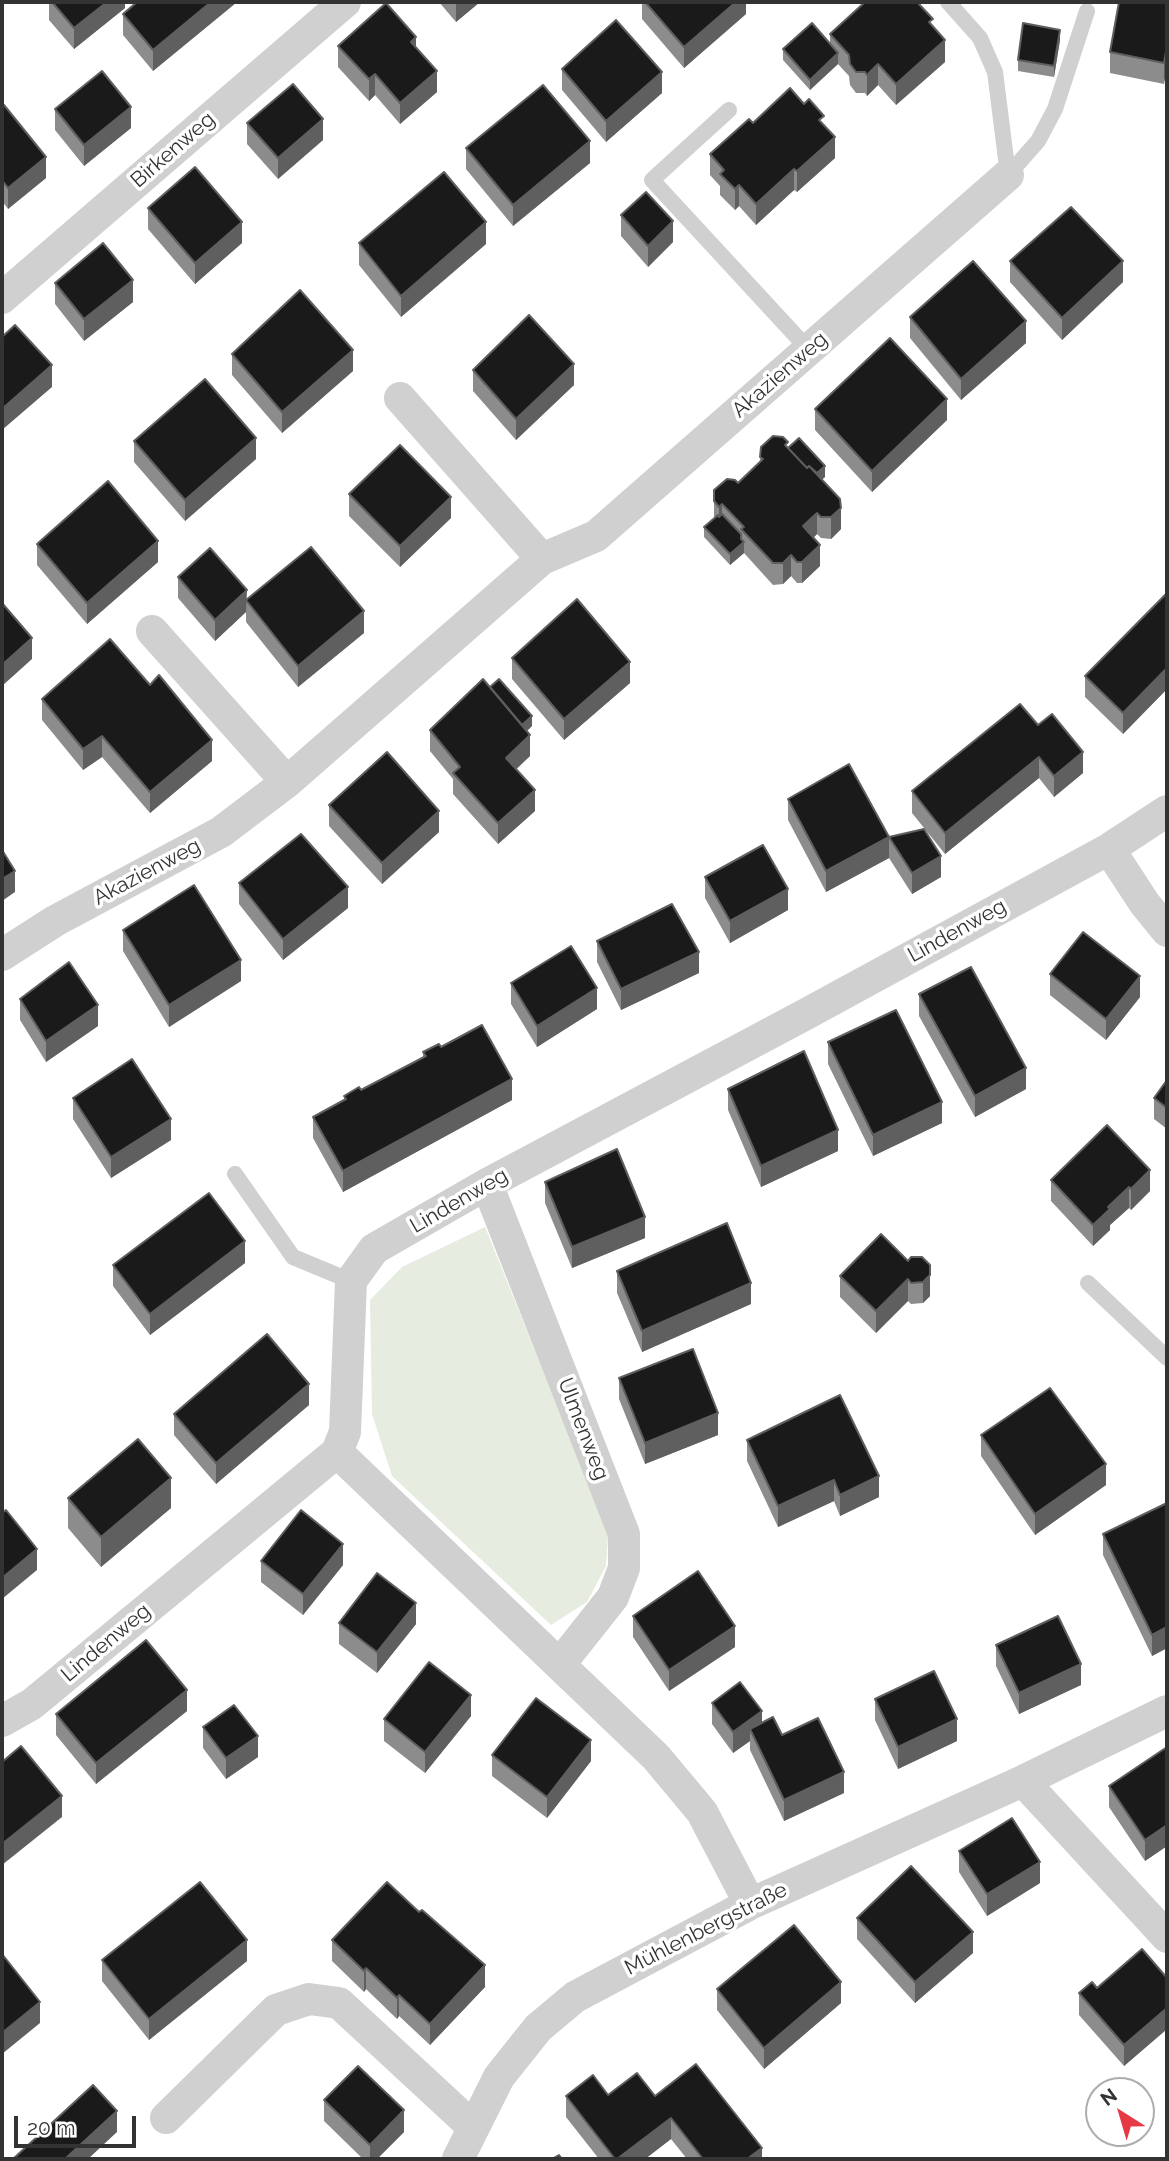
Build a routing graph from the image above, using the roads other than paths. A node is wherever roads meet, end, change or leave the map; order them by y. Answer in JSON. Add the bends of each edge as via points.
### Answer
{"nodes":[{"id":1,"x":345,"y":2,"type":"edge"},
{"id":2,"x":948,"y":2,"type":"edge"},
{"id":3,"x":1087,"y":11,"type":"dead end"},
{"id":4,"x":729,"y":110,"type":"dead end"},
{"id":5,"x":1008,"y":175,"type":"junction"},
{"id":6,"x":2,"y":298,"type":"edge"},
{"id":7,"x":809,"y":349,"type":"junction"},
{"id":8,"x":400,"y":398,"type":"dead end"},
{"id":9,"x":542,"y":559,"type":"junction"},
{"id":10,"x":152,"y":631,"type":"dead end"},
{"id":11,"x":287,"y":782,"type":"junction"},
{"id":12,"x":1167,"y":811,"type":"edge"},
{"id":13,"x":1109,"y":849,"type":"junction"},
{"id":14,"x":1167,"y":931,"type":"edge"},
{"id":15,"x":2,"y":955,"type":"edge"},
{"id":16,"x":235,"y":1174,"type":"dead end"},
{"id":17,"x":487,"y":1184,"type":"junction"},
{"id":18,"x":351,"y":1281,"type":"junction"},
{"id":19,"x":1088,"y":1283,"type":"dead end"},
{"id":20,"x":1167,"y":1358,"type":"edge"},
{"id":21,"x":337,"y":1452,"type":"junction"},
{"id":22,"x":560,"y":1664,"type":"junction"},
{"id":23,"x":1167,"y":1711,"type":"edge"},
{"id":24,"x":2,"y":1721,"type":"edge"},
{"id":25,"x":1023,"y":1781,"type":"junction"},
{"id":26,"x":750,"y":1904,"type":"junction"},
{"id":27,"x":1167,"y":1937,"type":"edge"},
{"id":28,"x":166,"y":2118,"type":"dead end"},
{"id":29,"x":473,"y":2127,"type":"junction"},
{"id":30,"x":458,"y":2159,"type":"edge"}],
"edges":[{"from":1,"to":6,"type":"street","name":"Birkenweg"},
{"from":2,"to":5,"type":"lane","via":[[980,38],[995,72]]},
{"from":3,"to":5,"type":"lane","via":[[1055,109],[1038,141]]},
{"from":4,"to":7,"type":"lane","via":[[652,180]]},
{"from":5,"to":7,"type":"street","name":"Akazienweg"},
{"from":7,"to":9,"type":"street","name":"Akazienweg","via":[[596,536]]},
{"from":8,"to":9,"type":"street"},
{"from":9,"to":11,"type":"street","name":"Akazienweg"},
{"from":10,"to":11,"type":"street"},
{"from":11,"to":15,"type":"street","name":"Akazienweg","via":[[221,832],[55,921]]},
{"from":12,"to":13,"type":"street","name":"Lindenweg"},
{"from":13,"to":14,"type":"street"},
{"from":13,"to":17,"type":"street","name":"Lindenweg"},
{"from":16,"to":18,"type":"lane","via":[[293,1257]]},
{"from":17,"to":18,"type":"street","name":"Lindenweg","via":[[374,1249]]},
{"from":17,"to":22,"type":"street","name":"Ulmenweg","via":[[624,1534],[624,1568],[613,1597]]},
{"from":18,"to":21,"type":"street","via":[[346,1420]]},
{"from":19,"to":20,"type":"lane"},
{"from":21,"to":22,"type":"street"},
{"from":21,"to":24,"type":"street","name":"Lindenweg","via":[[32,1704]]},
{"from":22,"to":26,"type":"street","via":[[656,1757],[702,1812]]},
{"from":23,"to":25,"type":"street","name":"Mühlenbergstraße"},
{"from":25,"to":26,"type":"street","name":"Mühlenbergstraße"},
{"from":25,"to":27,"type":"street"},
{"from":26,"to":29,"type":"street","name":"Mühlenbergstraße","via":[[575,1997],[538,2028],[499,2077]]},
{"from":28,"to":29,"type":"street","via":[[276,2010],[309,1999],[339,2003]]},
{"from":29,"to":30,"type":"street","name":"Mühlenbergstraße"}]}
